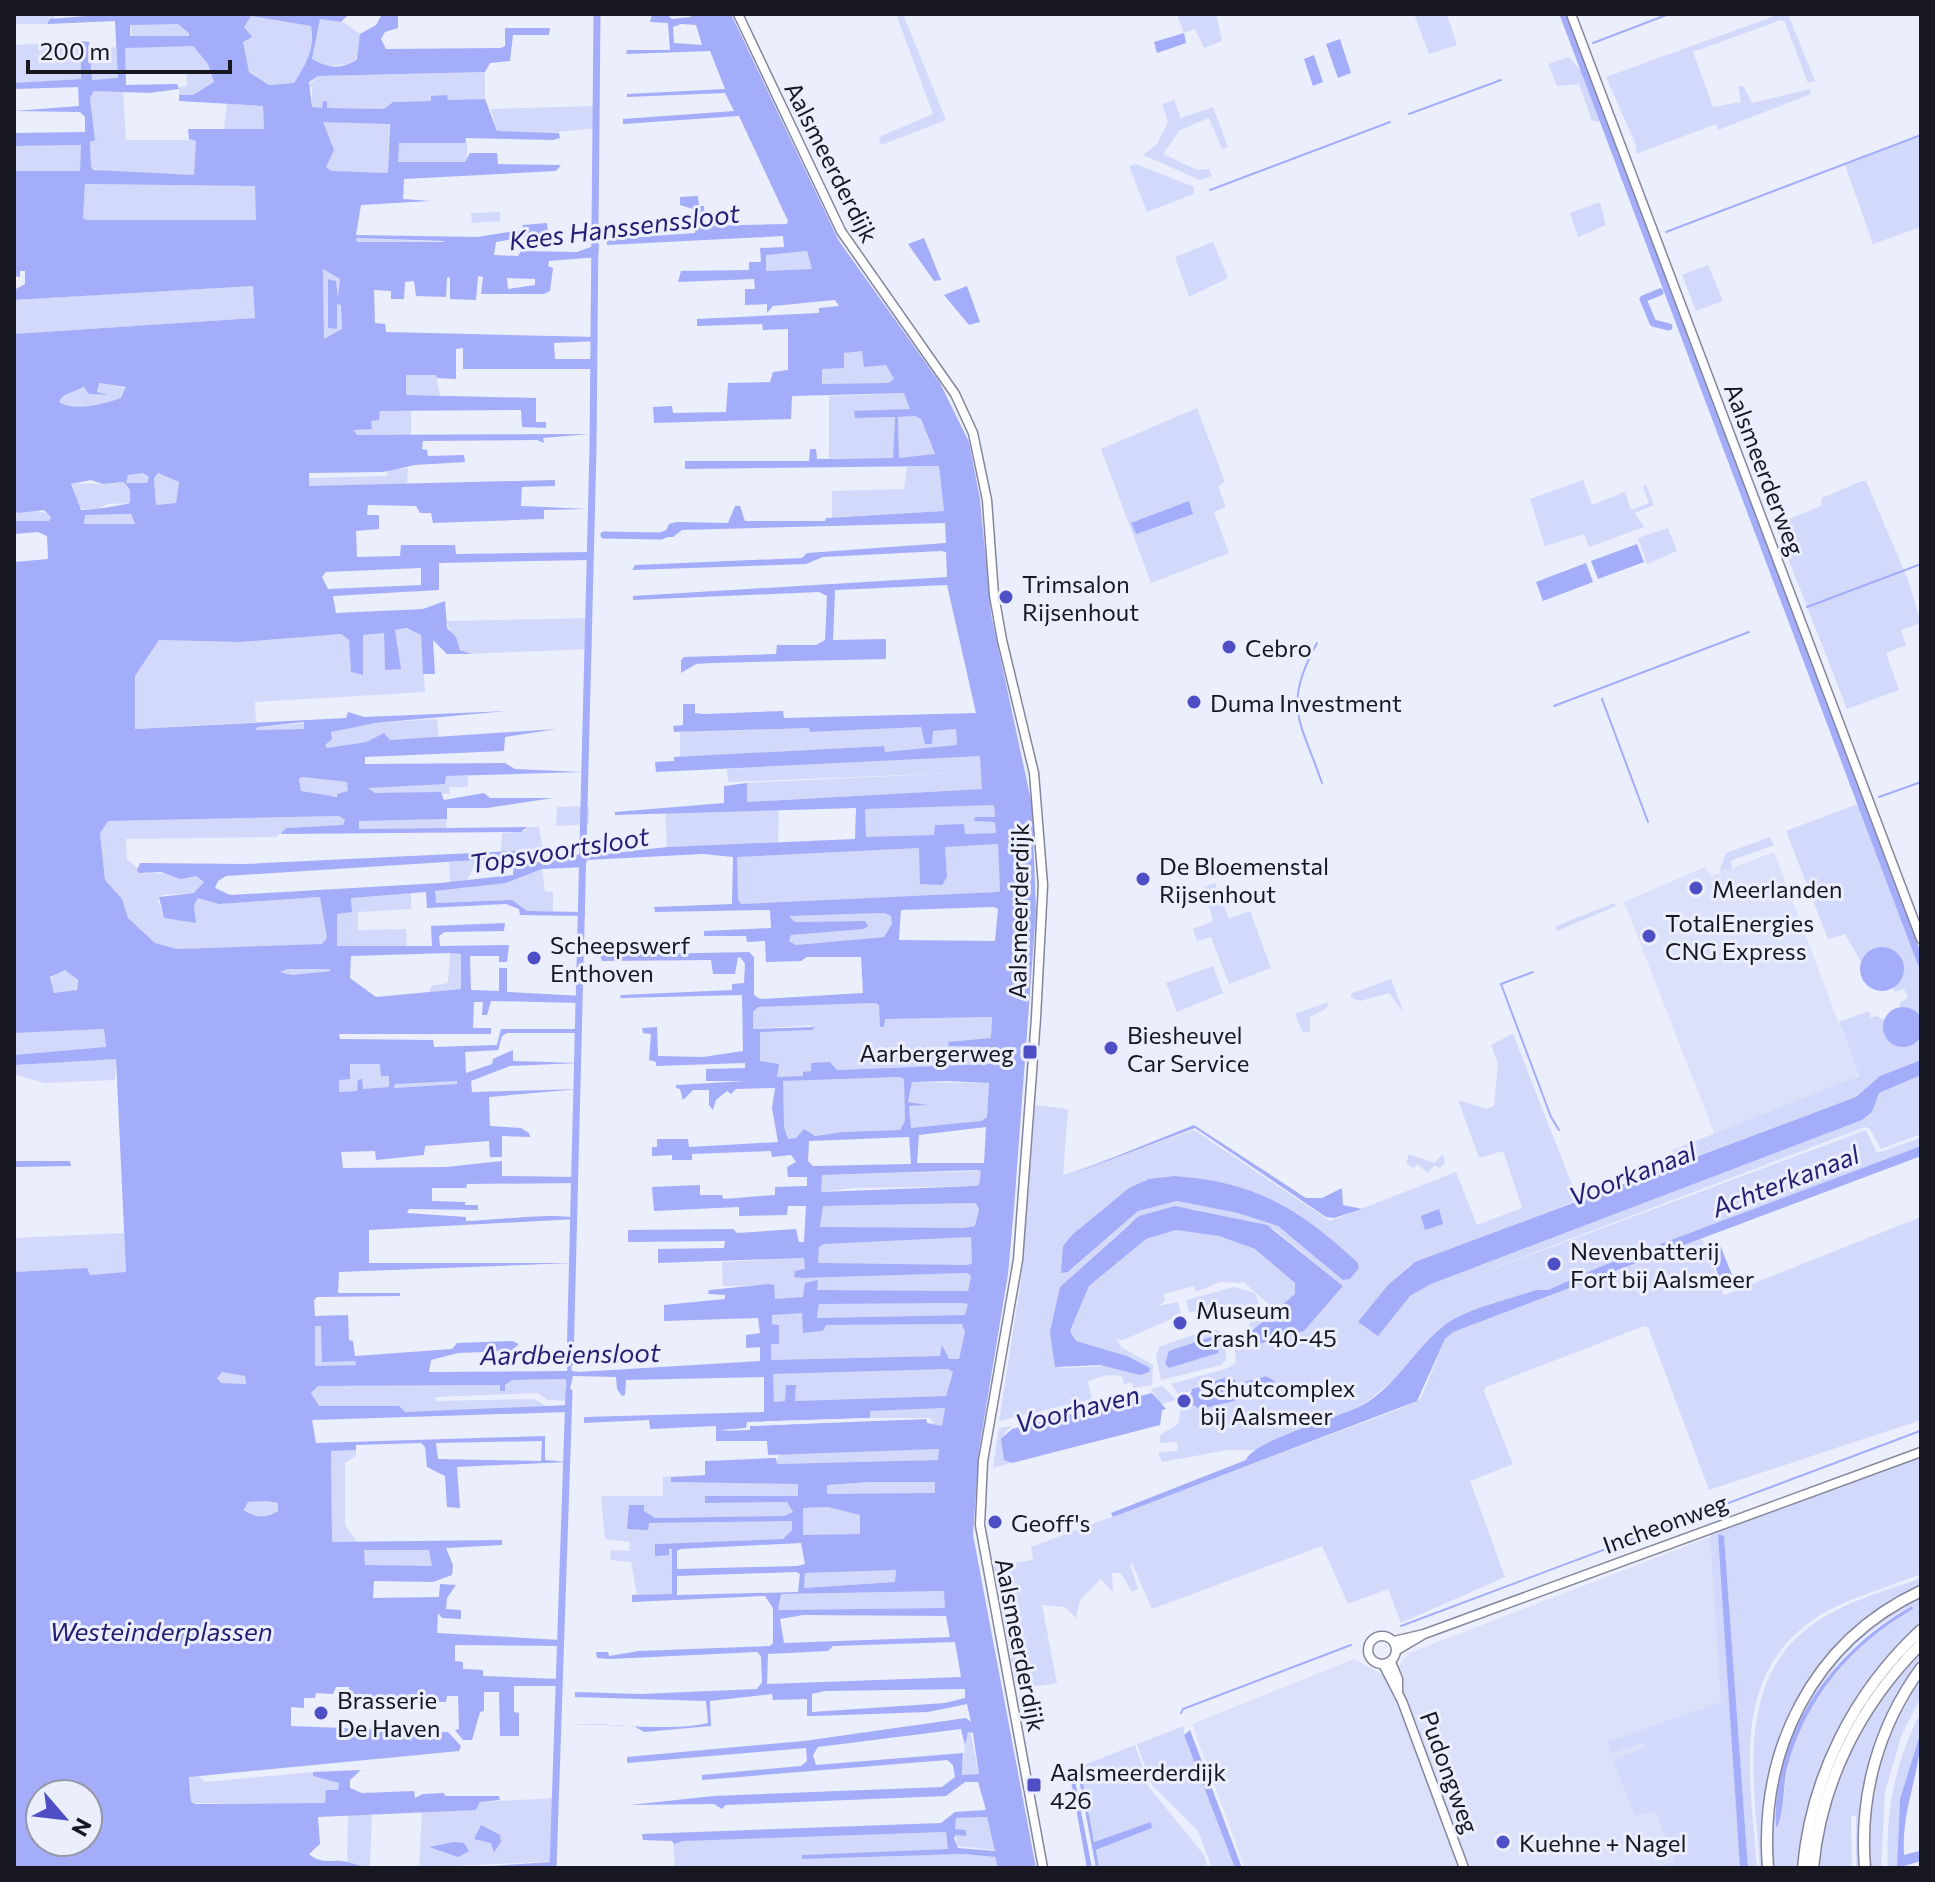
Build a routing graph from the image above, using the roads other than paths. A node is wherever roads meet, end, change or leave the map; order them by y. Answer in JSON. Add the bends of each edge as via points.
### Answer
{"nodes":[{"id":1,"x":738,"y":14,"type":"edge"},
{"id":2,"x":1571,"y":14,"type":"edge"},
{"id":3,"x":1921,"y":939,"type":"edge"},
{"id":4,"x":1921,"y":1452,"type":"edge"},
{"id":5,"x":1921,"y":1591,"type":"edge"},
{"id":6,"x":1921,"y":1630,"type":"edge"},
{"id":7,"x":1921,"y":1644,"type":"edge"},
{"id":8,"x":1395,"y":1646,"type":"junction"},
{"id":9,"x":1387,"y":1663,"type":"junction"},
{"id":10,"x":1921,"y":1668,"type":"edge"},
{"id":11,"x":1043,"y":1868,"type":"edge"},
{"id":12,"x":1464,"y":1868,"type":"edge"},
{"id":13,"x":1768,"y":1868,"type":"edge"},
{"id":14,"x":1803,"y":1868,"type":"edge"},
{"id":15,"x":1813,"y":1868,"type":"edge"},
{"id":16,"x":1865,"y":1868,"type":"edge"}],
"edges":[{"from":1,"to":11,"type":"street","name":"Aalsmeerderdijk","via":[[841,231],[955,394],[973,433],[987,500],[999,625],[1034,773],[1043,885],[1036,1018],[1018,1260],[983,1461],[980,1525]]},
{"from":2,"to":3,"type":"street","name":"Aalsmeerderweg"},
{"from":4,"to":8,"type":"street","name":"Incheonweg"},
{"from":5,"to":13,"type":"highway","via":[[1851,1638],[1796,1710],[1770,1787]]},
{"from":6,"to":14,"type":"highway","via":[[1880,1674],[1841,1735],[1818,1793]]},
{"from":7,"to":15,"type":"highway","via":[[1883,1688],[1846,1748],[1826,1802]]},
{"from":8,"to":9,"type":"street"},
{"from":8,"to":9,"type":"street","name":"Incheonweg","via":[[1382,1636],[1370,1643],[1369,1656]]},
{"from":9,"to":12,"type":"street","name":"Pudongweg"},
{"from":10,"to":16,"type":"highway","via":[[1892,1717],[1874,1764],[1865,1806]]}]}
